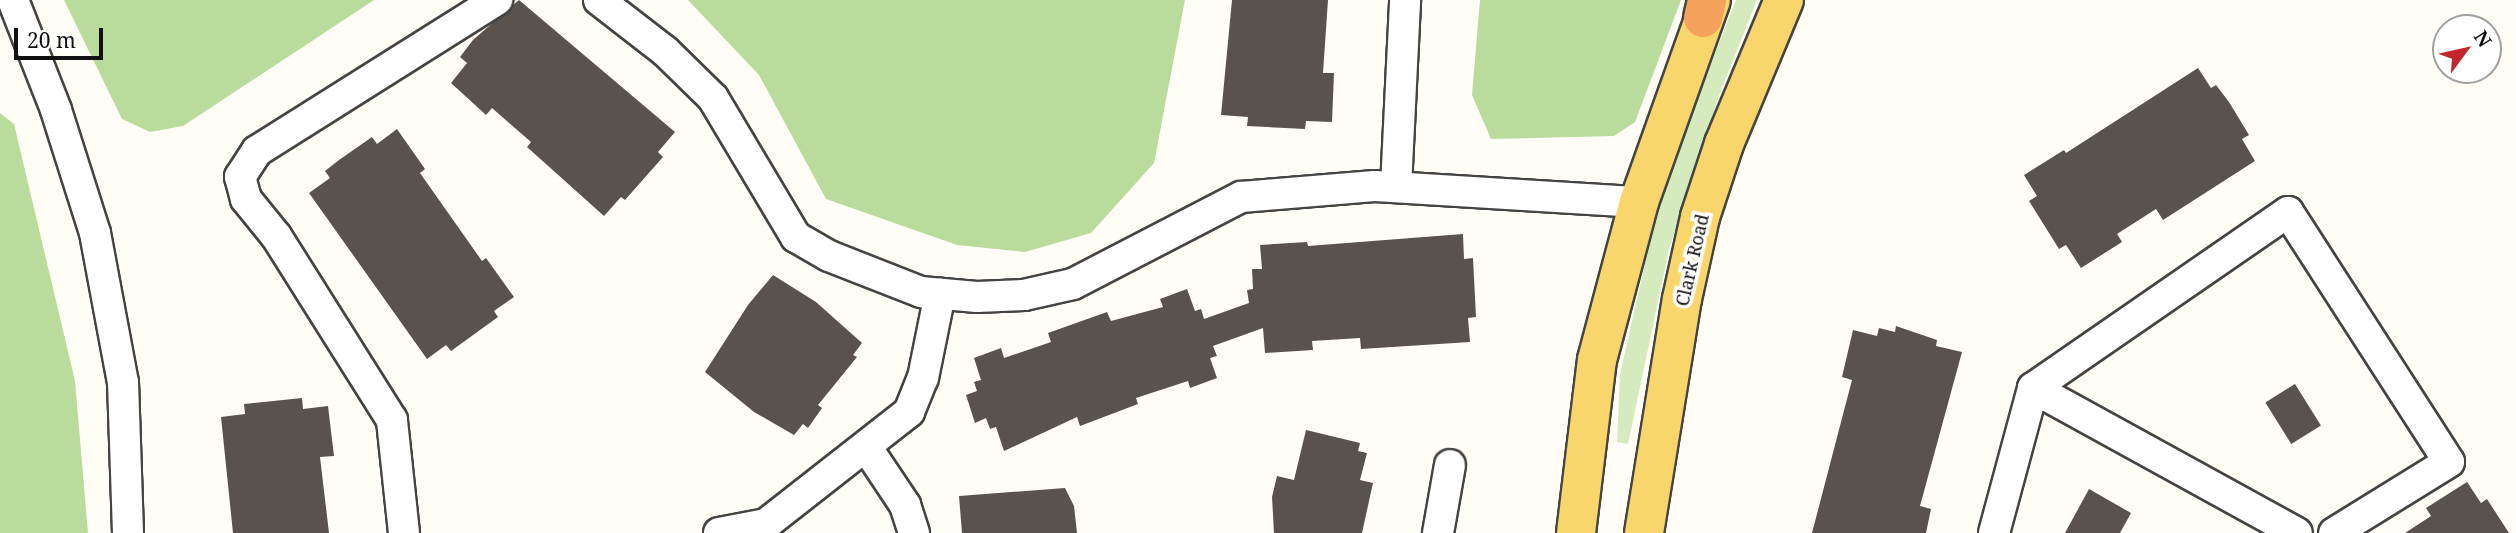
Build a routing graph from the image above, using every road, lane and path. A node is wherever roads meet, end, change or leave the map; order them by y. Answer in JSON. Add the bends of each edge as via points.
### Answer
{"nodes":[{"id":1,"x":13,"y":0,"type":"edge"},
{"id":2,"x":498,"y":0,"type":"edge"},
{"id":3,"x":599,"y":0,"type":"edge"},
{"id":4,"x":1405,"y":0,"type":"edge"},
{"id":5,"x":1784,"y":0,"type":"edge"},
{"id":6,"x":1707,"y":6,"type":"edge"},
{"id":7,"x":1396,"y":187,"type":"junction"},
{"id":8,"x":1639,"y":202,"type":"junction"},
{"id":9,"x":940,"y":294,"type":"junction"},
{"id":10,"x":2033,"y":388,"type":"junction"},
{"id":11,"x":867,"y":449,"type":"junction"},
{"id":12,"x":1450,"y":465,"type":"dead end"},
{"id":13,"x":736,"y":532,"type":"edge"},
{"id":14,"x":128,"y":533,"type":"edge"},
{"id":15,"x":404,"y":533,"type":"edge"},
{"id":16,"x":914,"y":533,"type":"edge"},
{"id":17,"x":1438,"y":533,"type":"edge"},
{"id":18,"x":1576,"y":533,"type":"edge"},
{"id":19,"x":1644,"y":533,"type":"edge"},
{"id":20,"x":1994,"y":533,"type":"edge"},
{"id":21,"x":2297,"y":533,"type":"edge"},
{"id":22,"x":2334,"y":533,"type":"edge"}],
"edges":[{"from":1,"to":14,"type":"street","via":[[56,110],[95,233],[123,382]]},
{"from":2,"to":15,"type":"street","via":[[257,152],[240,177],[246,199],[276,236],[392,420]]},
{"from":3,"to":9,"type":"street","via":[[665,51],[713,98],[796,237],[829,256],[921,292]]},
{"from":4,"to":7,"type":"street"},
{"from":5,"to":19,"type":"main road","name":"Clark Road","via":[[1724,144],[1700,217]]},
{"from":6,"to":8,"type":"main road"},
{"from":7,"to":8,"type":"street"},
{"from":7,"to":9,"type":"street","via":[[1241,197],[1073,284],[1024,295]]},
{"from":8,"to":18,"type":"main road","via":[[1597,360]]},
{"from":9,"to":11,"type":"street","via":[[923,378],[909,412]]},
{"from":10,"to":20,"type":"street"},
{"from":10,"to":21,"type":"street"},
{"from":10,"to":22,"type":"street","via":[[2288,212],[2449,462]]},
{"from":11,"to":13,"type":"street","via":[[766,524]]},
{"from":11,"to":16,"type":"street","via":[[905,505]]},
{"from":12,"to":17,"type":"street"}]}
